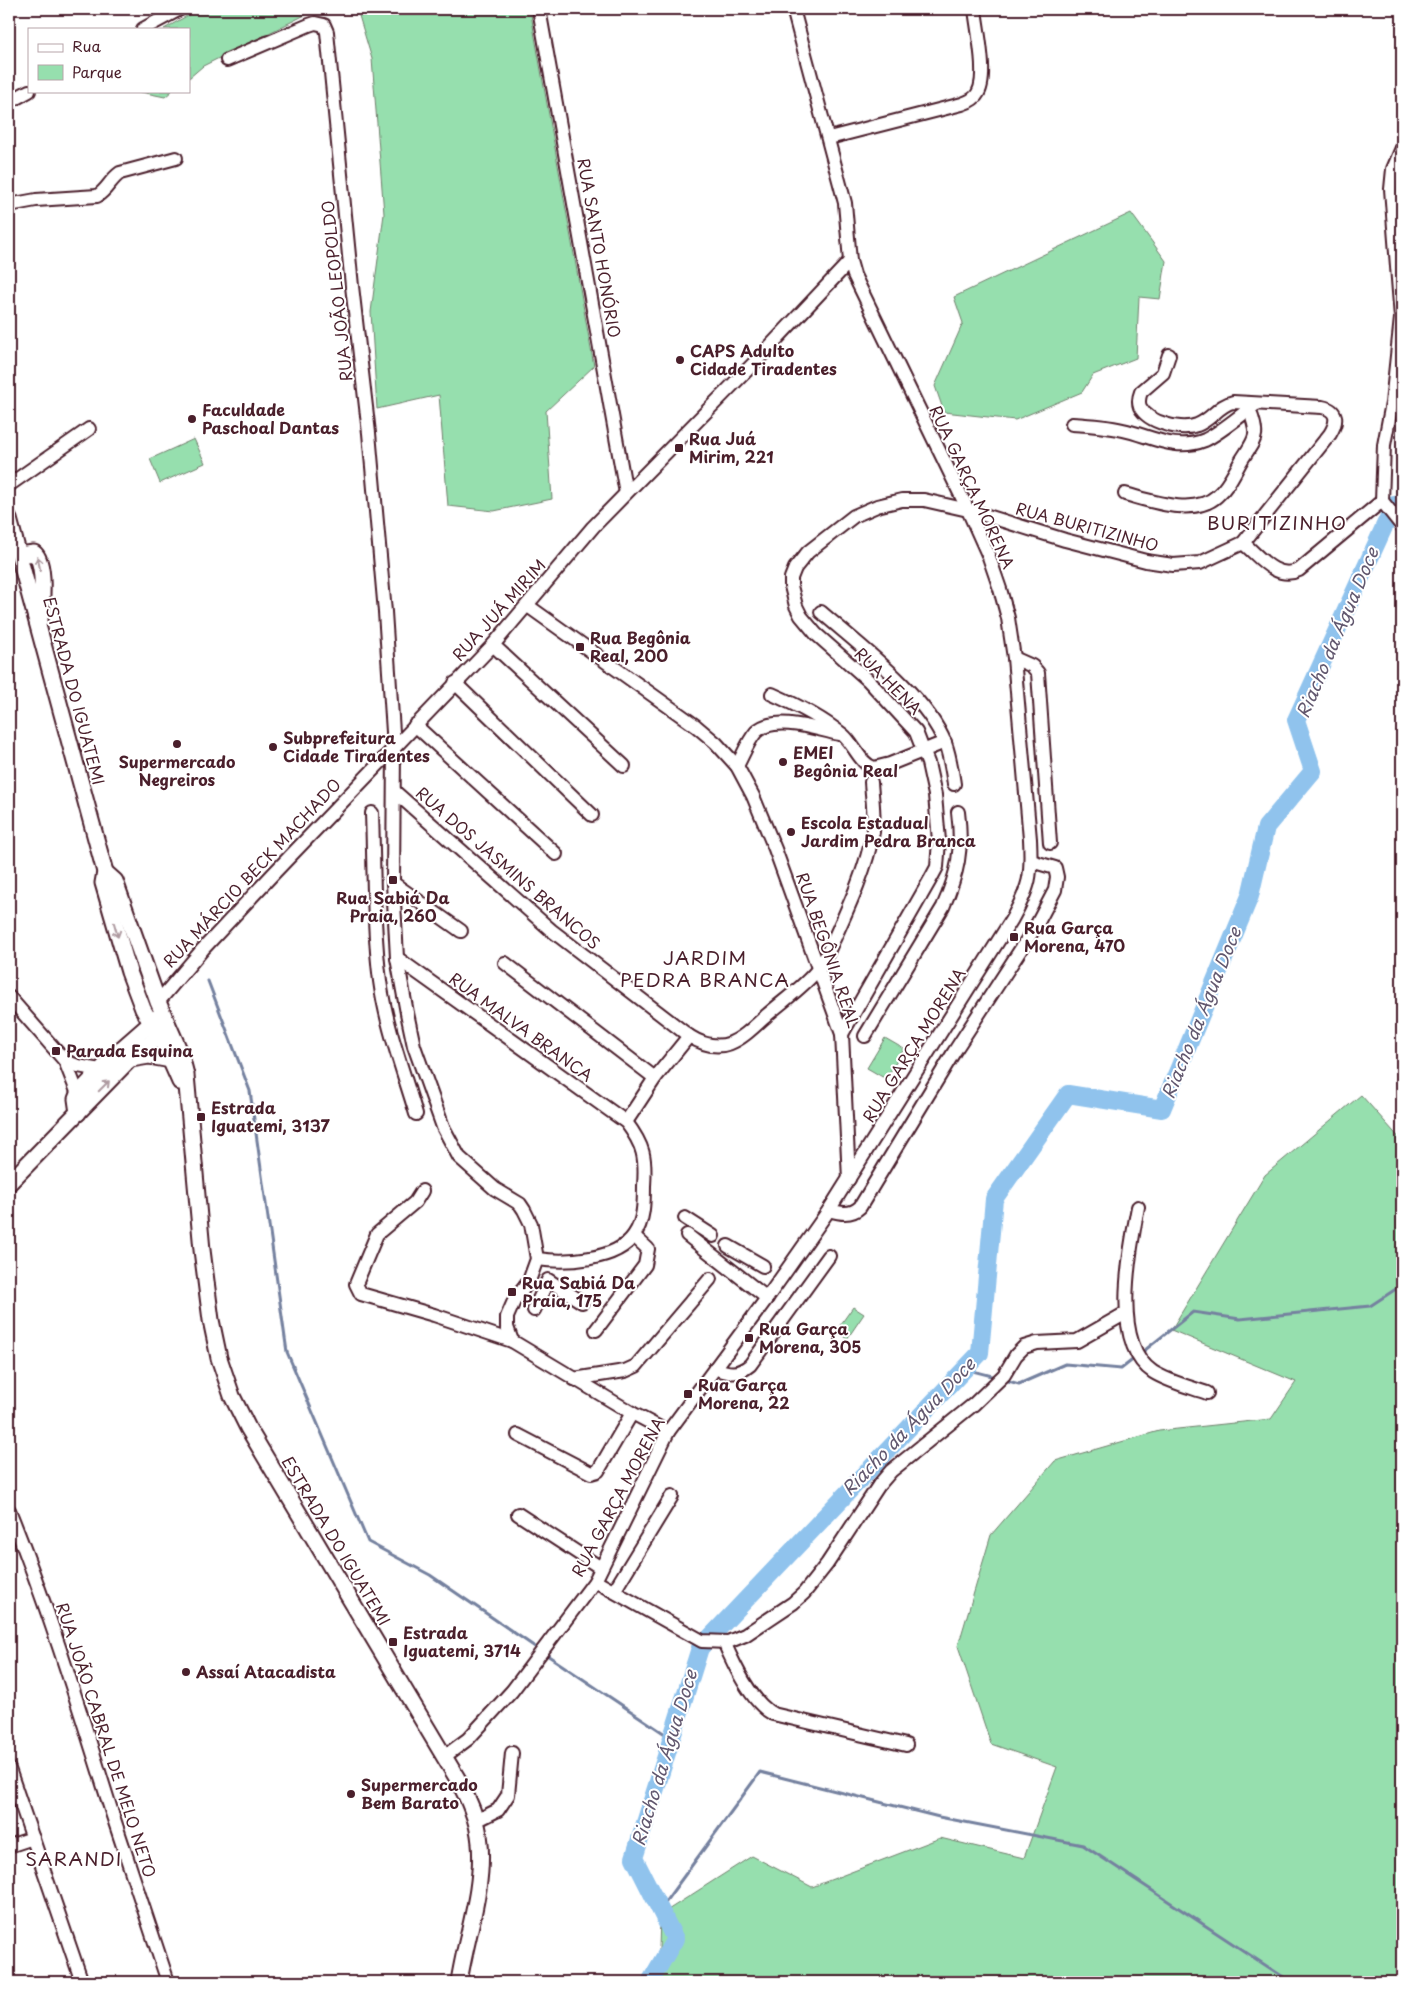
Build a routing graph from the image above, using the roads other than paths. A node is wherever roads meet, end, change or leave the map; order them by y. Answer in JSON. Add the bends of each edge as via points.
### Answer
{"nodes":[{"id":1,"x":180,"y":9,"type":"edge"},
{"id":2,"x":539,"y":9,"type":"edge"},
{"id":3,"x":793,"y":9,"type":"edge"},
{"id":4,"x":975,"y":9,"type":"edge"},
{"id":5,"x":145,"y":28,"type":"edge"},
{"id":6,"x":227,"y":60,"type":"dead end"},
{"id":7,"x":28,"y":92,"type":"edge"},
{"id":8,"x":9,"y":102,"type":"edge"},
{"id":9,"x":829,"y":138,"type":"junction"},
{"id":10,"x":1402,"y":148,"type":"edge"},
{"id":11,"x":176,"y":158,"type":"dead end"},
{"id":12,"x":9,"y":205,"type":"edge"},
{"id":13,"x":850,"y":261,"type":"junction"},
{"id":14,"x":1169,"y":355,"type":"dead end"},
{"id":15,"x":1253,"y":407,"type":"junction"},
{"id":16,"x":1072,"y":424,"type":"dead end"},
{"id":17,"x":90,"y":429,"type":"dead end"},
{"id":18,"x":9,"y":485,"type":"edge"},
{"id":19,"x":626,"y":492,"type":"junction"},
{"id":20,"x":1125,"y":494,"type":"dead end"},
{"id":21,"x":1382,"y":501,"type":"junction"},
{"id":22,"x":968,"y":510,"type":"junction"},
{"id":23,"x":9,"y":519,"type":"edge"},
{"id":24,"x":1402,"y":526,"type":"edge"},
{"id":25,"x":1243,"y":542,"type":"junction"},
{"id":26,"x":528,"y":606,"type":"junction"},
{"id":27,"x":820,"y":612,"type":"dead end"},
{"id":28,"x":493,"y":645,"type":"junction"},
{"id":29,"x":1014,"y":658,"type":"junction"},
{"id":30,"x":455,"y":683,"type":"junction"},
{"id":31,"x":772,"y":694,"type":"dead end"},
{"id":32,"x":415,"y":725,"type":"junction"},
{"id":33,"x":844,"y":735,"type":"junction"},
{"id":34,"x":945,"y":742,"type":"junction"},
{"id":35,"x":394,"y":747,"type":"junction"},
{"id":36,"x":924,"y":750,"type":"junction"},
{"id":37,"x":624,"y":766,"type":"dead end"},
{"id":38,"x":737,"y":766,"type":"junction"},
{"id":39,"x":871,"y":782,"type":"dead end"},
{"id":40,"x":954,"y":784,"type":"dead end"},
{"id":41,"x":394,"y":791,"type":"junction"},
{"id":42,"x":958,"y":812,"type":"dead end"},
{"id":43,"x":372,"y":813,"type":"dead end"},
{"id":44,"x":592,"y":815,"type":"dead end"},
{"id":45,"x":1050,"y":843,"type":"dead end"},
{"id":46,"x":556,"y":854,"type":"dead end"},
{"id":47,"x":1031,"y":861,"type":"junction"},
{"id":48,"x":108,"y":879,"type":"junction"},
{"id":49,"x":394,"y":883,"type":"junction"},
{"id":50,"x":461,"y":931,"type":"dead end"},
{"id":51,"x":901,"y":933,"type":"junction"},
{"id":52,"x":920,"y":943,"type":"junction"},
{"id":53,"x":397,"y":958,"type":"junction"},
{"id":54,"x":505,"y":963,"type":"dead end"},
{"id":55,"x":819,"y":969,"type":"junction"},
{"id":56,"x":400,"y":979,"type":"junction"},
{"id":57,"x":380,"y":983,"type":"junction"},
{"id":58,"x":134,"y":985,"type":"junction"},
{"id":59,"x":9,"y":997,"type":"edge"},
{"id":60,"x":162,"y":1020,"type":"junction"},
{"id":61,"x":151,"y":1023,"type":"junction"},
{"id":62,"x":842,"y":1034,"type":"junction"},
{"id":63,"x":689,"y":1036,"type":"junction"},
{"id":64,"x":865,"y":1036,"type":"dead end"},
{"id":65,"x":130,"y":1059,"type":"junction"},
{"id":66,"x":171,"y":1060,"type":"junction"},
{"id":67,"x":65,"y":1061,"type":"junction"},
{"id":68,"x":100,"y":1070,"type":"junction"},
{"id":69,"x":655,"y":1078,"type":"junction"},
{"id":70,"x":78,"y":1094,"type":"junction"},
{"id":71,"x":189,"y":1102,"type":"junction"},
{"id":72,"x":78,"y":1113,"type":"junction"},
{"id":73,"x":416,"y":1114,"type":"dead end"},
{"id":74,"x":626,"y":1122,"type":"junction"},
{"id":75,"x":850,"y":1179,"type":"junction"},
{"id":76,"x":9,"y":1182,"type":"edge"},
{"id":77,"x":422,"y":1191,"type":"dead end"},
{"id":78,"x":1138,"y":1207,"type":"dead end"},
{"id":79,"x":829,"y":1210,"type":"junction"},
{"id":80,"x":685,"y":1218,"type":"dead end"},
{"id":81,"x":634,"y":1236,"type":"junction"},
{"id":82,"x":728,"y":1246,"type":"dead end"},
{"id":83,"x":741,"y":1254,"type":"junction"},
{"id":84,"x":828,"y":1256,"type":"dead end"},
{"id":85,"x":537,"y":1259,"type":"junction"},
{"id":86,"x":557,"y":1262,"type":"junction"},
{"id":87,"x":762,"y":1266,"type":"dead end"},
{"id":88,"x":730,"y":1269,"type":"junction"},
{"id":89,"x":710,"y":1279,"type":"dead end"},
{"id":90,"x":548,"y":1280,"type":"junction"},
{"id":91,"x":767,"y":1298,"type":"junction"},
{"id":92,"x":582,"y":1302,"type":"dead end"},
{"id":93,"x":534,"y":1310,"type":"dead end"},
{"id":94,"x":1126,"y":1313,"type":"junction"},
{"id":95,"x":596,"y":1330,"type":"dead end"},
{"id":96,"x":512,"y":1342,"type":"junction"},
{"id":97,"x":715,"y":1368,"type":"junction"},
{"id":98,"x":574,"y":1379,"type":"junction"},
{"id":99,"x":1207,"y":1393,"type":"dead end"},
{"id":100,"x":632,"y":1413,"type":"junction"},
{"id":101,"x":668,"y":1432,"type":"junction"},
{"id":102,"x":518,"y":1434,"type":"dead end"},
{"id":103,"x":672,"y":1496,"type":"dead end"},
{"id":104,"x":9,"y":1510,"type":"edge"},
{"id":105,"x":518,"y":1514,"type":"dead end"},
{"id":106,"x":601,"y":1568,"type":"junction"},
{"id":107,"x":595,"y":1581,"type":"junction"},
{"id":108,"x":614,"y":1591,"type":"junction"},
{"id":109,"x":724,"y":1642,"type":"junction"},
{"id":110,"x":906,"y":1745,"type":"dead end"},
{"id":111,"x":512,"y":1753,"type":"dead end"},
{"id":112,"x":444,"y":1756,"type":"junction"},
{"id":113,"x":9,"y":1769,"type":"edge"},
{"id":114,"x":476,"y":1821,"type":"junction"},
{"id":115,"x":33,"y":1838,"type":"junction"},
{"id":116,"x":9,"y":1846,"type":"edge"},
{"id":117,"x":82,"y":1982,"type":"edge"},
{"id":118,"x":168,"y":1982,"type":"edge"},
{"id":119,"x":459,"y":1982,"type":"edge"}],
"edges":[{"from":1,"to":5,"type":"street"},
{"from":2,"to":19,"type":"street","name":"RUA SANTO HONÓRIO"},
{"from":3,"to":9,"type":"street"},
{"from":4,"to":9,"type":"street","via":[[982,72],[981,86],[972,100]]},
{"from":6,"to":35,"type":"street","name":"RUA JOÃO LEOPOLDO","via":[[315,23],[324,26],[327,32],[369,433]]},
{"from":7,"to":8,"type":"street"},
{"from":9,"to":13,"type":"street","via":[[845,203]]},
{"from":10,"to":21,"type":"street","via":[[1393,169],[1391,189],[1402,318],[1384,444]]},
{"from":11,"to":12,"type":"street","via":[[120,173],[97,196]]},
{"from":13,"to":19,"type":"street","name":"RUA JUÁ MIRIM"},
{"from":13,"to":22,"type":"street","name":"RUA GARÇA MORENA","via":[[860,288]]},
{"from":14,"to":15,"type":"street","via":[[1163,373],[1141,392],[1140,408],[1148,415],[1169,425],[1187,428],[1202,423],[1227,403]]},
{"from":15,"to":16,"type":"street","via":[[1206,439],[1189,444],[1165,443],[1110,427]]},
{"from":15,"to":20,"type":"street","via":[[1255,439],[1216,498],[1175,506]]},
{"from":15,"to":25,"type":"street","name":"RUA BURITIZINHO","via":[[1322,406],[1335,414],[1336,422],[1330,434]]},
{"from":17,"to":18,"type":"street"},
{"from":19,"to":26,"type":"street","name":"RUA JUÁ MIRIM"},
{"from":21,"to":24,"type":"street"},
{"from":21,"to":25,"type":"street","via":[[1292,573],[1275,570]]},
{"from":22,"to":25,"type":"street","name":"RUA BURITIZINHO","via":[[1065,540],[1173,565],[1200,563]]},
{"from":22,"to":29,"type":"street","name":"RUA GARÇA MORENA","via":[[1000,589]]},
{"from":22,"to":36,"type":"street","name":"RUA HENA","via":[[924,500],[902,500],[877,506],[854,516],[808,552],[791,578],[792,596],[801,616],[906,720]]},
{"from":23,"to":48,"type":"main road","name":"ESTRADA DO IGUATEMI"},
{"from":26,"to":28,"type":"street","name":"RUA JUÁ MIRIM"},
{"from":26,"to":38,"type":"street","name":"RUA BEGÔNIA REAL","via":[[696,726]]},
{"from":27,"to":34,"type":"street","via":[[917,699]]},
{"from":28,"to":30,"type":"street","name":"RUA JUÁ MIRIM"},
{"from":28,"to":37,"type":"street"},
{"from":29,"to":45,"type":"street","via":[[1032,666],[1038,673]]},
{"from":29,"to":47,"type":"street","name":"RUA GARÇA MORENA"},
{"from":30,"to":32,"type":"street","name":"RUA JUÁ MIRIM"},
{"from":30,"to":44,"type":"street"},
{"from":31,"to":33,"type":"street","via":[[803,708]]},
{"from":32,"to":35,"type":"street","name":"RUA JUÁ MIRIM"},
{"from":32,"to":46,"type":"street"},
{"from":33,"to":36,"type":"street","via":[[866,764],[874,768]]},
{"from":33,"to":38,"type":"street","via":[[783,723],[763,726],[755,733]]},
{"from":34,"to":36,"type":"street"},
{"from":34,"to":40,"type":"street"},
{"from":35,"to":41,"type":"street"},
{"from":35,"to":60,"type":"street","name":"RUA MÁRCIO BECK MACHADO","via":[[235,914],[168,990]]},
{"from":36,"to":51,"type":"street","name":"RUA HENA","via":[[935,796],[940,854],[937,867]]},
{"from":38,"to":55,"type":"street","name":"RUA BEGÔNIA REAL","via":[[775,849]]},
{"from":39,"to":55,"type":"street","via":[[873,832],[848,909]]},
{"from":41,"to":49,"type":"street"},
{"from":41,"to":63,"type":"street","name":"RUA DOS JASMINS BRANCOS","via":[[551,930]]},
{"from":42,"to":52,"type":"street","via":[[961,833],[957,871],[942,907]]},
{"from":43,"to":57,"type":"street"},
{"from":47,"to":75,"type":"street","name":"RUA GARÇA MORENA","via":[[1028,889],[1012,919]]},
{"from":47,"to":79,"type":"street","via":[[1055,868],[1057,877],[1050,901],[1036,926],[954,1052],[860,1207],[851,1213]]},
{"from":48,"to":58,"type":"main road","name":"ESTRADA DO IGUATEMI","one_way":true,"via":[[120,944]]},
{"from":48,"to":60,"type":"main road","name":"ESTRADA DO IGUATEMI","via":[[143,962]]},
{"from":49,"to":50,"type":"street"},
{"from":49,"to":53,"type":"street"},
{"from":51,"to":52,"type":"street"},
{"from":51,"to":62,"type":"street","name":"RUA HENA"},
{"from":52,"to":64,"type":"street"},
{"from":53,"to":56,"type":"street"},
{"from":53,"to":74,"type":"street","name":"RUA MALVA BRANCA"},
{"from":54,"to":69,"type":"street"},
{"from":55,"to":62,"type":"street","name":"RUA BEGÔNIA REAL"},
{"from":55,"to":63,"type":"street","name":"RUA DOS JASMINS BRANCOS","via":[[741,1038],[716,1046],[702,1044]]},
{"from":56,"to":57,"type":"street"},
{"from":56,"to":85,"type":"street","via":[[414,1046],[443,1127],[459,1157],[480,1177],[520,1204],[531,1224]]},
{"from":57,"to":73,"type":"street"},
{"from":58,"to":60,"type":"main road"},
{"from":58,"to":61,"type":"main road","name":"ESTRADA DO IGUATEMI"},
{"from":59,"to":67,"type":"street"},
{"from":60,"to":61,"type":"main road","name":"RUA MÁRCIO BECK MACHADO"},
{"from":60,"to":65,"type":"main road","name":"RUA MÁRCIO BECK MACHADO"},
{"from":60,"to":66,"type":"main road","name":"ESTRADA DO IGUATEMI"},
{"from":60,"to":71,"type":"main road","name":"ESTRADA DO IGUATEMI","via":[[183,1060]]},
{"from":61,"to":68,"type":"main road","name":"RUA MÁRCIO BECK MACHADO"},
{"from":62,"to":75,"type":"street","name":"RUA BEGÔNIA REAL"},
{"from":63,"to":69,"type":"street"},
{"from":65,"to":66,"type":"main road","via":[[149,1056]]},
{"from":72,"to":65,"type":"main road","name":"RUA MÁRCIO BECK MACHADO","one_way":true},
{"from":66,"to":71,"type":"main road","name":"ESTRADA DO IGUATEMI"},
{"from":67,"to":68,"type":"street"},
{"from":67,"to":70,"type":"street"},
{"from":68,"to":70,"type":"main road","name":"RUA MÁRCIO BECK MACHADO"},
{"from":69,"to":74,"type":"street"},
{"from":70,"to":72,"type":"main road"},
{"from":71,"to":112,"type":"main road","name":"ESTRADA DO IGUATEMI","via":[[211,1320],[218,1358],[232,1396]]},
{"from":72,"to":76,"type":"main road","name":"RUA MÁRCIO BECK MACHADO"},
{"from":74,"to":81,"type":"street","via":[[638,1137],[645,1160],[644,1206]]},
{"from":75,"to":79,"type":"street","name":"RUA GARÇA MORENA"},
{"from":77,"to":96,"type":"street","via":[[415,1202],[377,1234],[356,1284],[361,1294]]},
{"from":78,"to":94,"type":"street","via":[[1130,1254]]},
{"from":79,"to":91,"type":"street","name":"RUA GARÇA MORENA"},
{"from":80,"to":88,"type":"street","via":[[709,1233],[692,1239]]},
{"from":81,"to":86,"type":"street","via":[[608,1253]]},
{"from":81,"to":95,"type":"street","via":[[648,1250],[645,1265]]},
{"from":82,"to":83,"type":"street"},
{"from":83,"to":87,"type":"street"},
{"from":83,"to":88,"type":"street"},
{"from":84,"to":97,"type":"street","via":[[750,1365],[734,1373]]},
{"from":85,"to":86,"type":"street"},
{"from":85,"to":96,"type":"street","via":[[529,1281],[507,1317]]},
{"from":86,"to":90,"type":"street"},
{"from":88,"to":91,"type":"street"},
{"from":89,"to":98,"type":"street","via":[[636,1366],[625,1371]]},
{"from":90,"to":92,"type":"street"},
{"from":90,"to":93,"type":"street"},
{"from":91,"to":97,"type":"street","name":"RUA GARÇA MORENA"},
{"from":94,"to":99,"type":"street","via":[[1138,1354],[1152,1372]]},
{"from":94,"to":109,"type":"street","via":[[1078,1341],[1037,1342],[1024,1347],[1004,1375],[974,1404],[879,1484],[827,1564],[804,1593],[745,1635]]},
{"from":96,"to":98,"type":"street"},
{"from":97,"to":101,"type":"street","name":"RUA GARÇA MORENA"},
{"from":98,"to":100,"type":"street"},
{"from":100,"to":101,"type":"street"},
{"from":100,"to":102,"type":"street","via":[[598,1472],[591,1473]]},
{"from":101,"to":106,"type":"street","name":"RUA GARÇA MORENA"},
{"from":103,"to":108,"type":"street"},
{"from":104,"to":118,"type":"street","name":"RUA JOÃO CABRAL DE MELO NETO","via":[[74,1689]]},
{"from":105,"to":106,"type":"street"},
{"from":106,"to":107,"type":"street","name":"RUA GARÇA MORENA"},
{"from":107,"to":108,"type":"street"},
{"from":107,"to":112,"type":"street","name":"RUA GARÇA MORENA","via":[[512,1691],[468,1740]]},
{"from":108,"to":109,"type":"street","via":[[702,1641]]},
{"from":109,"to":110,"type":"street","via":[[764,1710]]},
{"from":111,"to":114,"type":"street","via":[[508,1795],[498,1810]]},
{"from":112,"to":114,"type":"main road","name":"ESTRADA DO IGUATEMI","via":[[469,1801]]},
{"from":113,"to":115,"type":"street"},
{"from":114,"to":119,"type":"main road","name":"ESTRADA DO IGUATEMI","via":[[480,1874]]},
{"from":115,"to":116,"type":"street"},
{"from":115,"to":117,"type":"street"}]}
